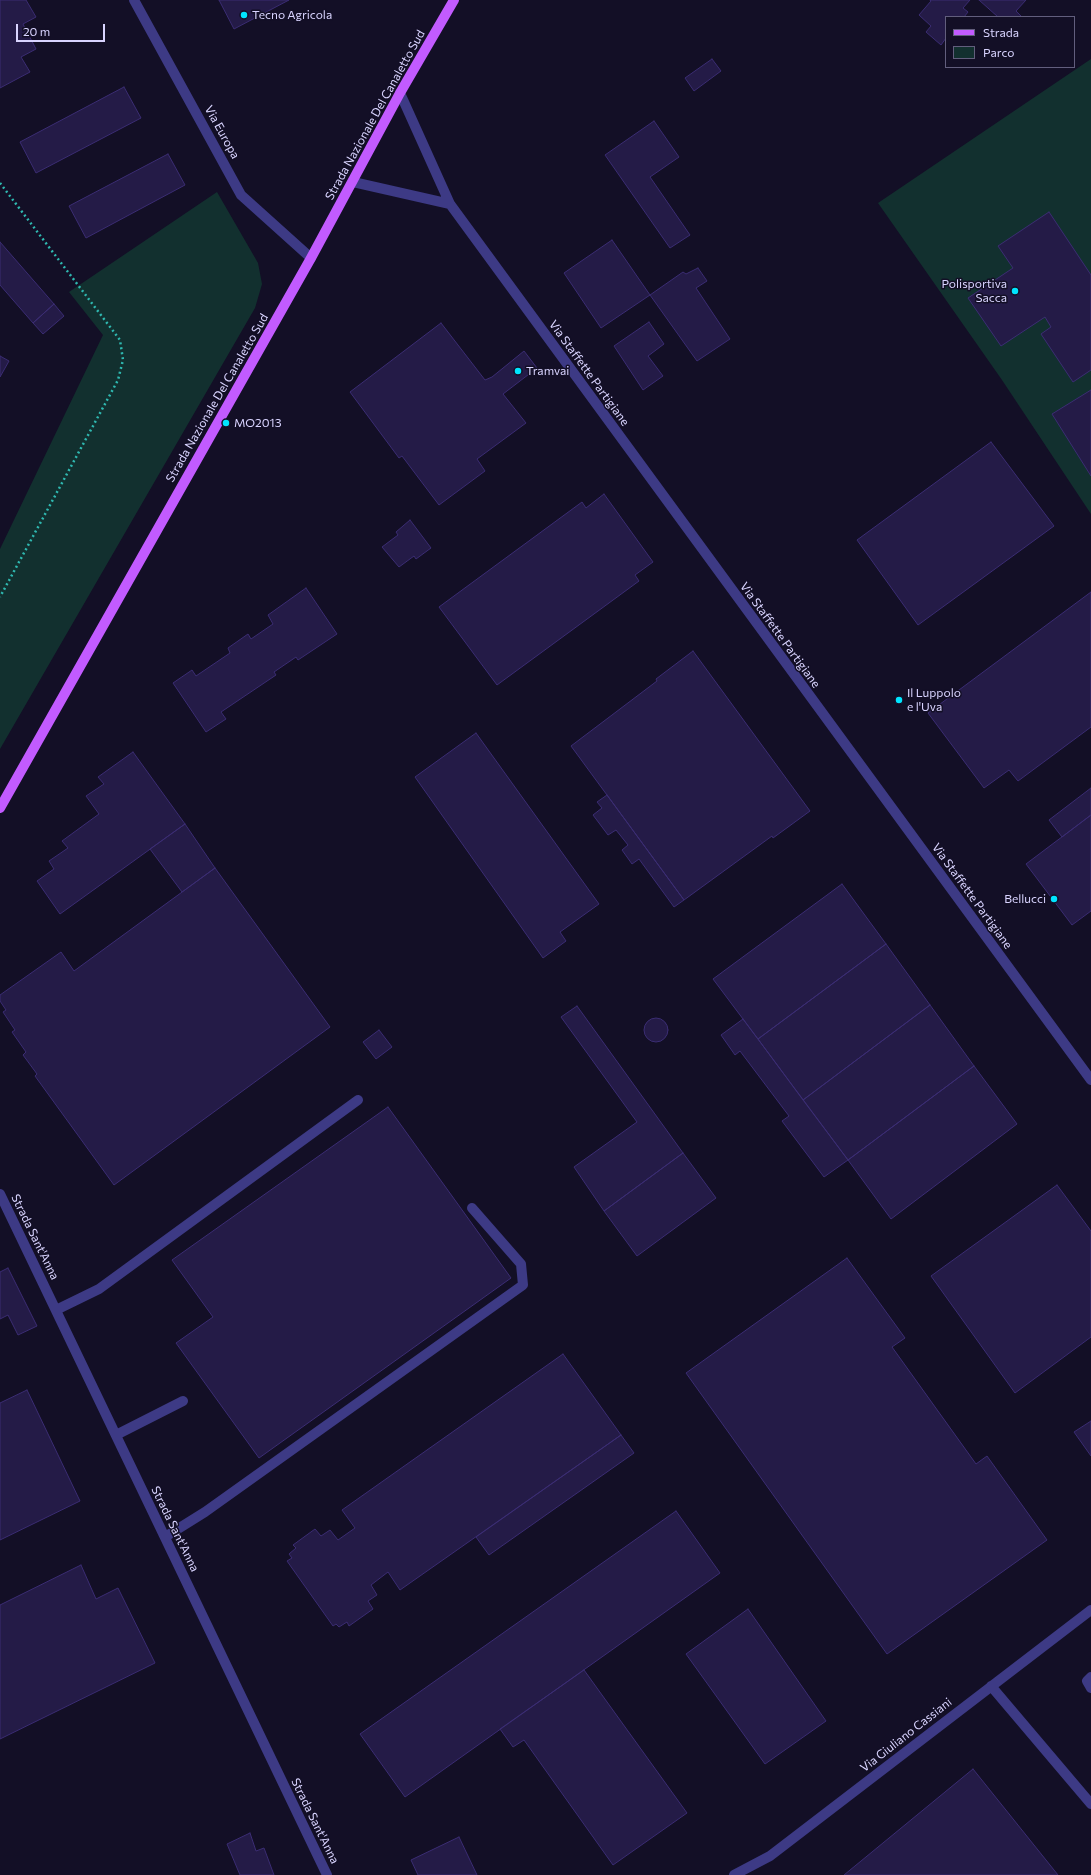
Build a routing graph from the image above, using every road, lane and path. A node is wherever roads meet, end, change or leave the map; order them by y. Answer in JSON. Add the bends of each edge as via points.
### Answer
{"nodes":[{"id":1,"x":134,"y":0,"type":"edge"},
{"id":2,"x":454,"y":0,"type":"edge"},
{"id":3,"x":400,"y":93,"type":"junction"},
{"id":4,"x":353,"y":182,"type":"junction"},
{"id":5,"x":0,"y":183,"type":"edge"},
{"id":6,"x":450,"y":204,"type":"junction"},
{"id":7,"x":311,"y":258,"type":"junction"},
{"id":8,"x":0,"y":597,"type":"edge"},
{"id":9,"x":2,"y":797,"type":"edge"},
{"id":10,"x":0,"y":808,"type":"edge"},
{"id":11,"x":1091,"y":1080,"type":"edge"},
{"id":12,"x":358,"y":1100,"type":"dead end"},
{"id":13,"x":0,"y":1194,"type":"edge"},
{"id":14,"x":472,"y":1208,"type":"dead end"},
{"id":15,"x":56,"y":1310,"type":"junction"},
{"id":16,"x":183,"y":1401,"type":"dead end"},
{"id":17,"x":116,"y":1436,"type":"junction"},
{"id":18,"x":165,"y":1537,"type":"junction"},
{"id":19,"x":1091,"y":1610,"type":"edge"},
{"id":20,"x":1091,"y":1677,"type":"edge"},
{"id":21,"x":991,"y":1686,"type":"junction"},
{"id":22,"x":1091,"y":1688,"type":"edge"},
{"id":23,"x":1091,"y":1804,"type":"edge"},
{"id":24,"x":327,"y":1875,"type":"edge"},
{"id":25,"x":734,"y":1875,"type":"edge"}],
"edges":[{"from":1,"to":7,"type":"street","name":"Via Europa","via":[[242,195]]},
{"from":2,"to":3,"type":"main road","name":"Strada Nazionale Del Canaletto Sud"},
{"from":3,"to":4,"type":"main road","name":"Strada Nazionale Del Canaletto Sud"},
{"from":3,"to":6,"type":"street","name":"Via Staffette Partigiane"},
{"from":4,"to":6,"type":"street"},
{"from":4,"to":7,"type":"main road","name":"Strada Nazionale Del Canaletto Sud"},
{"from":5,"to":8,"type":"path","via":[[120,340],[123,360],[118,380]]},
{"from":6,"to":11,"type":"street","name":"Via Staffette Partigiane"},
{"from":7,"to":9,"type":"main road","name":"Strada Nazionale Del Canaletto Sud"},
{"from":9,"to":10,"type":"main road","name":"Strada Nazionale Del Canaletto Sud"},
{"from":12,"to":15,"type":"street","via":[[99,1289]]},
{"from":13,"to":15,"type":"street","name":"Strada Sant'Anna"},
{"from":14,"to":18,"type":"street","via":[[521,1264],[523,1285],[205,1512]]},
{"from":15,"to":17,"type":"street","name":"Strada Sant'Anna"},
{"from":16,"to":17,"type":"street"},
{"from":17,"to":18,"type":"street","name":"Strada Sant'Anna"},
{"from":18,"to":24,"type":"street","name":"Strada Sant'Anna"},
{"from":19,"to":21,"type":"street","name":"Via Giuliano Cassiani"},
{"from":20,"to":22,"type":"street","via":[[1087,1681]]},
{"from":21,"to":23,"type":"street"},
{"from":21,"to":25,"type":"street","name":"Via Giuliano Cassiani","via":[[770,1856]]}]}
